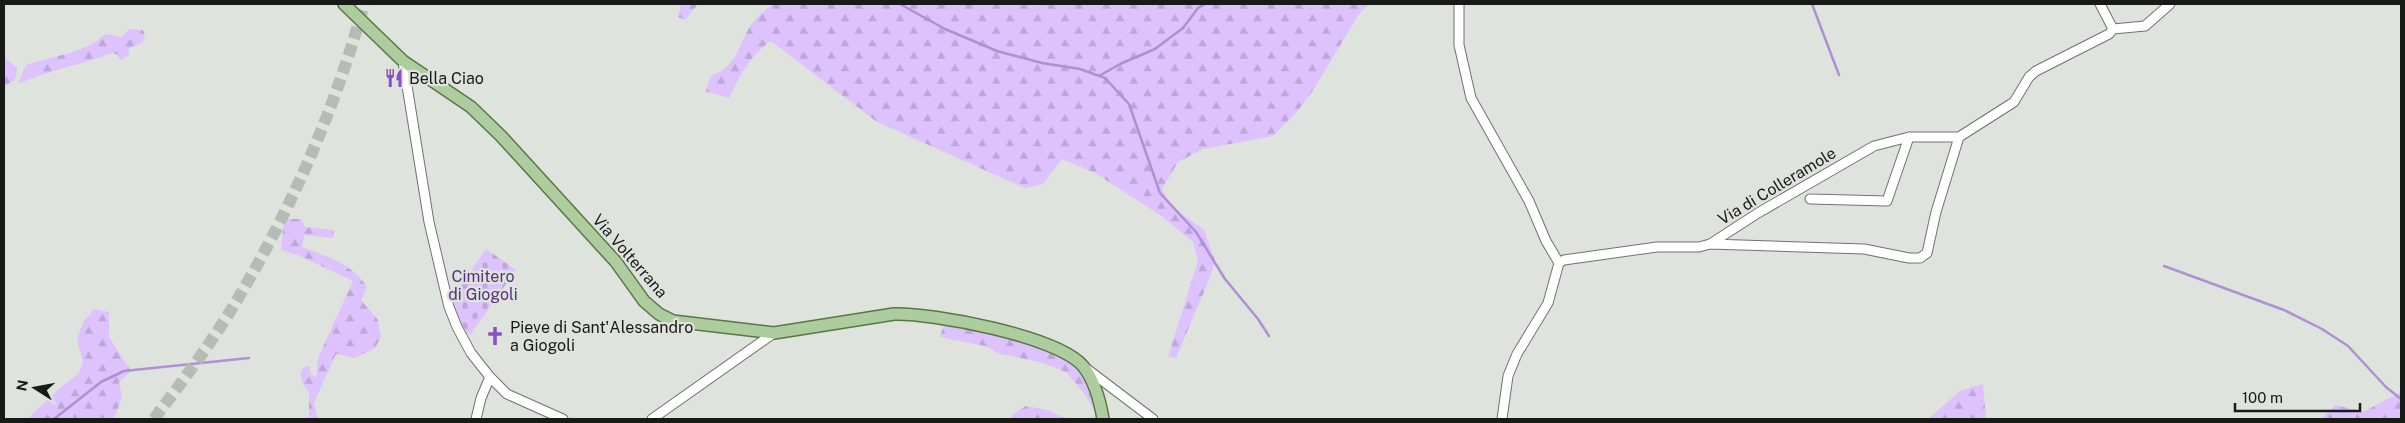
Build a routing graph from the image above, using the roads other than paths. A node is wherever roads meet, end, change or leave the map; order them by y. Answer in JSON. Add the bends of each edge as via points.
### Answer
{"nodes":[{"id":1,"x":344,"y":4,"type":"edge"},
{"id":2,"x":1459,"y":4,"type":"edge"},
{"id":3,"x":2100,"y":4,"type":"edge"},
{"id":4,"x":2170,"y":4,"type":"edge"},
{"id":5,"x":2113,"y":29,"type":"junction"},
{"id":6,"x":403,"y":61,"type":"junction"},
{"id":7,"x":1909,"y":137,"type":"junction"},
{"id":8,"x":1959,"y":137,"type":"junction"},
{"id":9,"x":1810,"y":199,"type":"dead end"},
{"id":10,"x":1710,"y":244,"type":"junction"},
{"id":11,"x":1559,"y":263,"type":"junction"},
{"id":12,"x":774,"y":333,"type":"junction"},
{"id":13,"x":1082,"y":366,"type":"junction"},
{"id":14,"x":490,"y":378,"type":"junction"},
{"id":15,"x":476,"y":419,"type":"edge"},
{"id":16,"x":563,"y":419,"type":"edge"},
{"id":17,"x":652,"y":419,"type":"edge"},
{"id":18,"x":1103,"y":419,"type":"edge"},
{"id":19,"x":1153,"y":419,"type":"edge"},
{"id":20,"x":1502,"y":419,"type":"edge"}],
"edges":[{"from":1,"to":6,"type":"main road","name":"Via Volterrana"},
{"from":2,"to":11,"type":"street","via":[[1459,45],[1471,98],[1529,201]]},
{"from":3,"to":5,"type":"street"},
{"from":4,"to":5,"type":"street","via":[[2145,26]]},
{"from":5,"to":8,"type":"street","via":[[2029,77],[2014,102]]},
{"from":6,"to":12,"type":"main road","name":"Via Volterrana","via":[[471,107],[501,136],[616,262],[644,301],[659,314],[673,321]]},
{"from":6,"to":14,"type":"street","via":[[429,222],[449,307],[471,353]]},
{"from":7,"to":8,"type":"street","name":"Via di Colleramole"},
{"from":7,"to":9,"type":"street","via":[[1887,201]]},
{"from":7,"to":10,"type":"street","name":"Via di Colleramole","via":[[1874,146]]},
{"from":8,"to":10,"type":"street","via":[[1927,253],[1920,258],[1864,249]]},
{"from":10,"to":11,"type":"street","name":"Via di Colleramole","via":[[1656,247]]},
{"from":11,"to":20,"type":"street","via":[[1548,303],[1517,354],[1508,376]]},
{"from":12,"to":13,"type":"main road","name":"Via Volterrana","via":[[914,313],[1048,344],[1067,353]]},
{"from":12,"to":17,"type":"street"},
{"from":13,"to":18,"type":"main road","name":"Via Volterrana","via":[[1094,385]]},
{"from":13,"to":19,"type":"street","name":"Via Volterrana"},
{"from":14,"to":15,"type":"street"},
{"from":14,"to":16,"type":"street","via":[[507,394]]}]}
